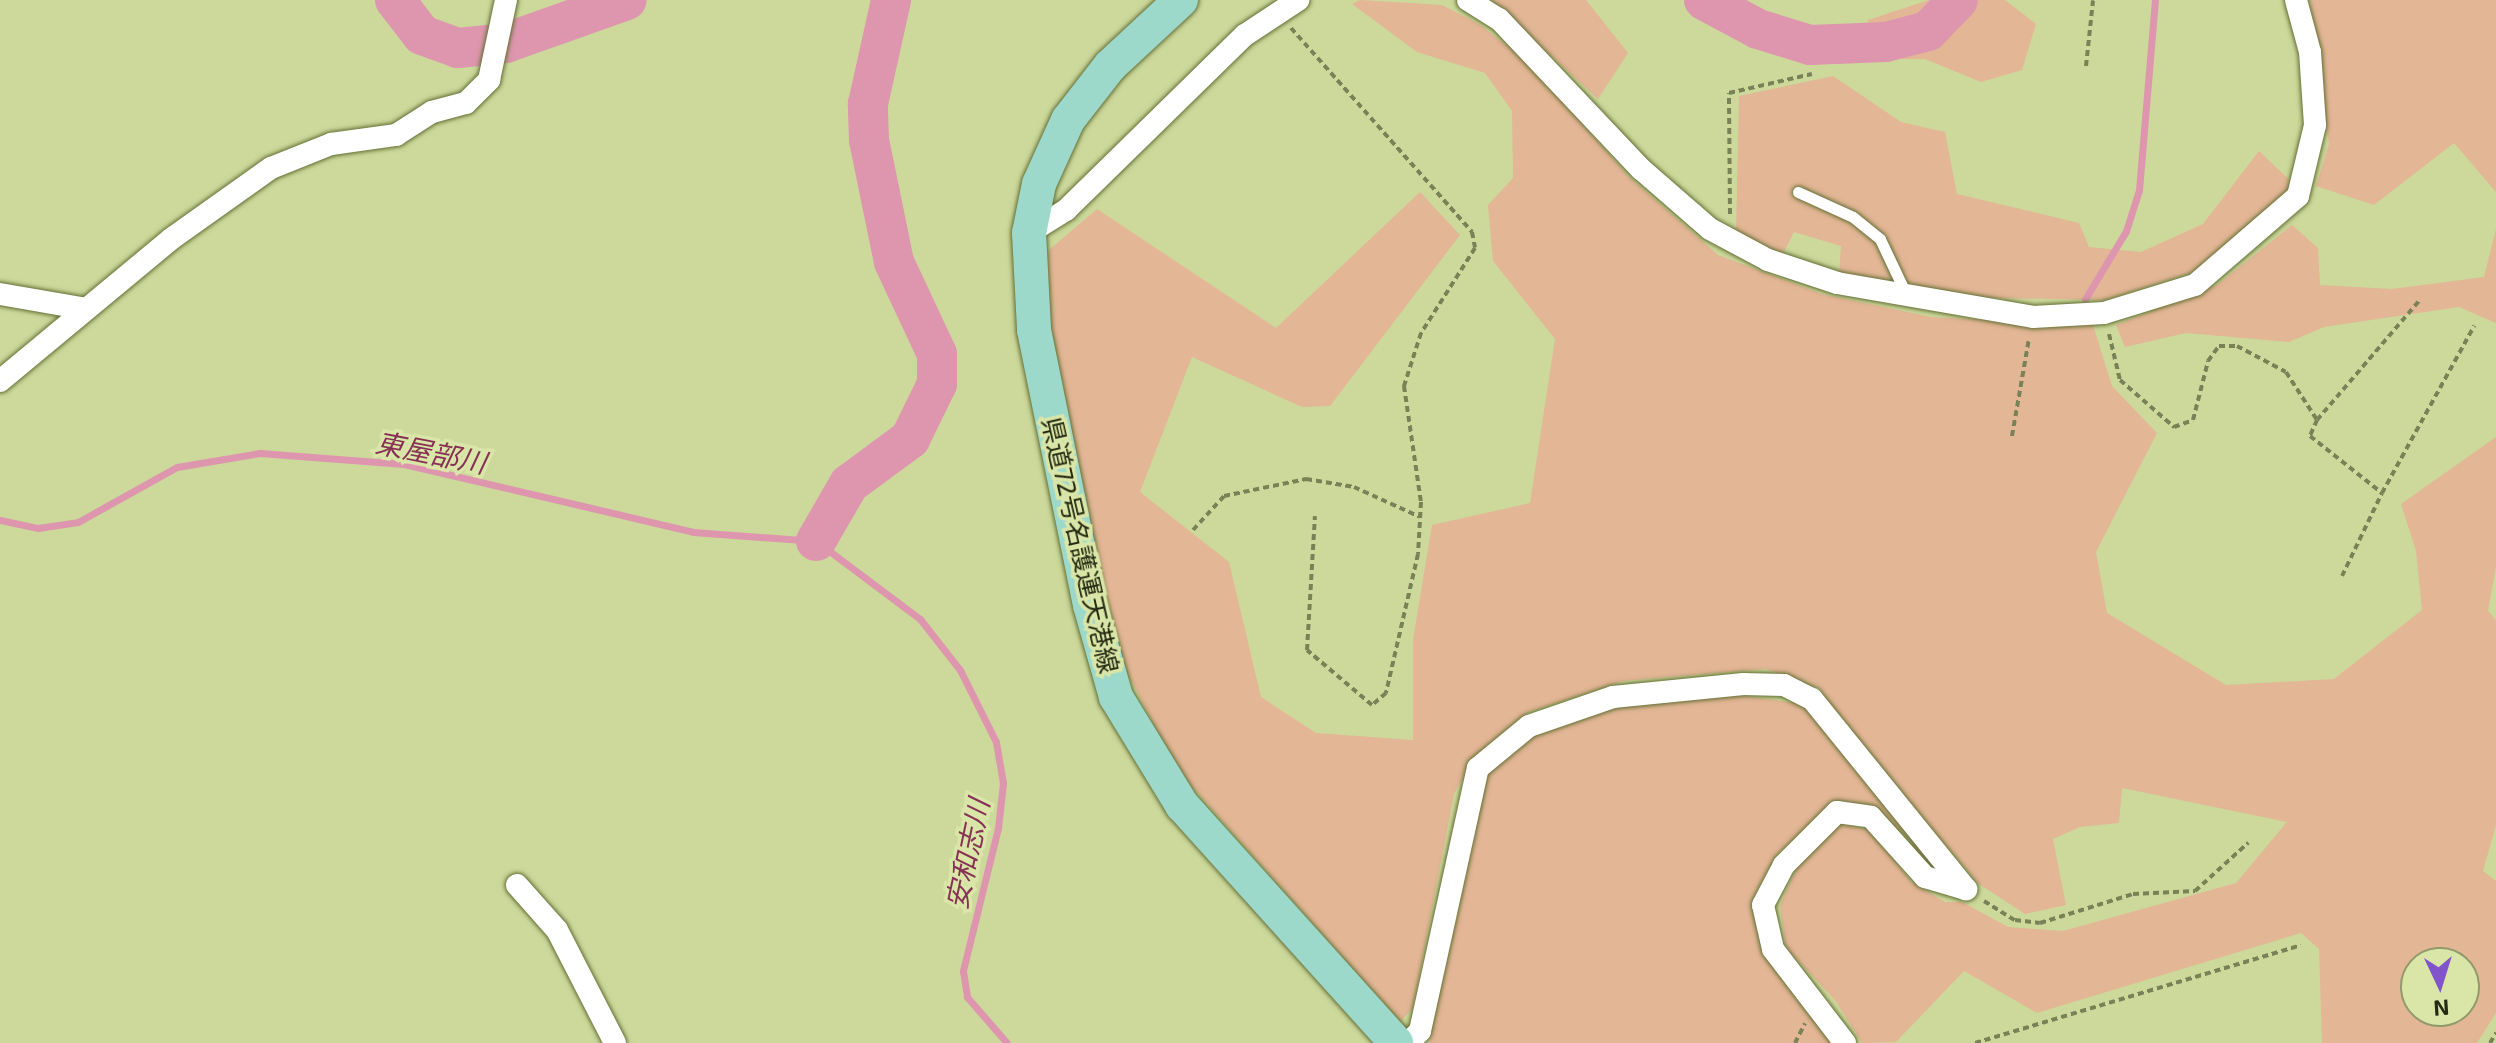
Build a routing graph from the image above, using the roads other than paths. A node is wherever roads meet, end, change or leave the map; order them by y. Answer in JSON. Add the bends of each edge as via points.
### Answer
{"nodes":[{"id":1,"x":506,"y":0,"type":"edge"},
{"id":2,"x":1181,"y":0,"type":"edge"},
{"id":3,"x":1298,"y":0,"type":"edge"},
{"id":4,"x":1468,"y":0,"type":"edge"},
{"id":5,"x":2296,"y":0,"type":"edge"},
{"id":6,"x":1798,"y":192,"type":"dead end"},
{"id":7,"x":1029,"y":233,"type":"junction"},
{"id":8,"x":0,"y":294,"type":"edge"},
{"id":9,"x":1910,"y":301,"type":"junction"},
{"id":10,"x":86,"y":309,"type":"junction"},
{"id":11,"x":0,"y":381,"type":"edge"},
{"id":12,"x":517,"y":885,"type":"dead end"},
{"id":13,"x":615,"y":1043,"type":"edge"},
{"id":14,"x":1396,"y":1043,"type":"edge"},
{"id":15,"x":1408,"y":1043,"type":"edge"},
{"id":16,"x":1845,"y":1043,"type":"edge"}],
"edges":[{"from":1,"to":10,"type":"street","via":[[489,80],[466,103],[432,112],[396,135],[331,144],[271,168]]},
{"from":2,"to":7,"type":"main road","name":"県道72号名護運天港線","via":[[1110,66],[1068,120],[1039,184]]},
{"from":3,"to":7,"type":"street","via":[[1276,11],[1066,210]]},
{"from":4,"to":9,"type":"street","via":[[1499,19],[1641,169],[1723,235],[1768,260]]},
{"from":5,"to":9,"type":"street","via":[[2310,52],[2315,125],[2298,196],[2195,285],[2104,313],[2033,317]]},
{"from":6,"to":9,"type":"lane","via":[[1853,217],[1880,239]]},
{"from":7,"to":14,"type":"main road","name":"県道72号名護運天港線","via":[[1034,330],[1116,697],[1182,805]]},
{"from":8,"to":10,"type":"street"},
{"from":10,"to":11,"type":"street"},
{"from":12,"to":13,"type":"street","via":[[557,930]]},
{"from":15,"to":16,"type":"street","via":[[1420,1031],[1478,768],[1529,726],[1613,697],[1743,684],[1784,685],[1812,699],[1966,889],[1925,877],[1871,817],[1837,812],[1784,865],[1763,905],[1773,949]]}]}
